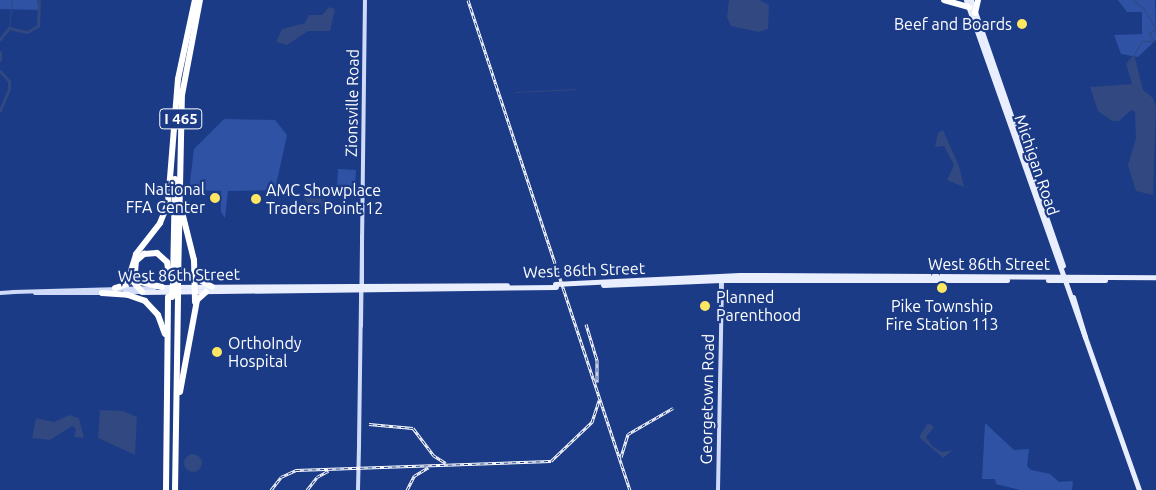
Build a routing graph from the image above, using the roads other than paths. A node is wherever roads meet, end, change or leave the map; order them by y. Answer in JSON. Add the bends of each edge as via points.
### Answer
{"nodes":[{"id":1,"x":195,"y":0,"type":"edge"},
{"id":2,"x":200,"y":0,"type":"edge"},
{"id":3,"x":365,"y":0,"type":"edge"},
{"id":4,"x":944,"y":0,"type":"edge"},
{"id":5,"x":948,"y":0,"type":"edge"},
{"id":6,"x":978,"y":0,"type":"edge"},
{"id":7,"x":969,"y":1,"type":"edge"},
{"id":8,"x":975,"y":13,"type":"junction"},
{"id":9,"x":176,"y":96,"type":"junction"},
{"id":10,"x":181,"y":163,"type":"junction"},
{"id":11,"x":362,"y":236,"type":"junction"},
{"id":12,"x":360,"y":257,"type":"junction"},
{"id":13,"x":364,"y":266,"type":"junction"},
{"id":14,"x":130,"y":271,"type":"junction"},
{"id":15,"x":196,"y":276,"type":"junction"},
{"id":16,"x":722,"y":278,"type":"junction"},
{"id":17,"x":1066,"y":278,"type":"junction"},
{"id":18,"x":1156,"y":279,"type":"edge"},
{"id":19,"x":636,"y":281,"type":"junction"},
{"id":20,"x":173,"y":282,"type":"junction"},
{"id":21,"x":575,"y":285,"type":"junction"},
{"id":22,"x":624,"y":285,"type":"junction"},
{"id":23,"x":317,"y":286,"type":"junction"},
{"id":24,"x":162,"y":287,"type":"junction"},
{"id":25,"x":212,"y":287,"type":"junction"},
{"id":26,"x":115,"y":288,"type":"junction"},
{"id":27,"x":135,"y":288,"type":"junction"},
{"id":28,"x":196,"y":290,"type":"junction"},
{"id":29,"x":362,"y":291,"type":"junction"},
{"id":30,"x":0,"y":292,"type":"edge"},
{"id":31,"x":13,"y":292,"type":"junction"},
{"id":32,"x":142,"y":292,"type":"junction"},
{"id":33,"x":206,"y":292,"type":"junction"},
{"id":34,"x":296,"y":292,"type":"junction"},
{"id":35,"x":102,"y":293,"type":"junction"},
{"id":36,"x":173,"y":297,"type":"junction"},
{"id":37,"x":1074,"y":311,"type":"junction"},
{"id":38,"x":196,"y":313,"type":"junction"},
{"id":39,"x":1082,"y":320,"type":"junction"},
{"id":40,"x":1085,"y":337,"type":"junction"},
{"id":41,"x":167,"y":361,"type":"junction"},
{"id":42,"x":176,"y":448,"type":"junction"},
{"id":43,"x":167,"y":490,"type":"edge"},
{"id":44,"x":175,"y":490,"type":"edge"},
{"id":45,"x":358,"y":490,"type":"edge"},
{"id":46,"x":718,"y":490,"type":"edge"},
{"id":47,"x":1139,"y":490,"type":"edge"}],
"edges":[{"from":1,"to":9,"type":"highway","number":"I 465"},
{"from":2,"to":10,"type":"highway","number":"I 465","via":[[184,75]]},
{"from":3,"to":11,"type":"main road","name":"Zionsville Road"},
{"from":4,"to":7,"type":"highway"},
{"from":5,"to":7,"type":"highway"},
{"from":6,"to":8,"type":"highway"},
{"from":7,"to":8,"type":"main road","name":"Michigan Road"},
{"from":7,"to":17,"type":"main road","name":"Michigan Road"},
{"from":8,"to":17,"type":"main road","name":"Michigan Road"},
{"from":9,"to":14,"type":"highway","via":[[169,201],[160,223],[136,254]]},
{"from":9,"to":20,"type":"highway","number":"I 465"},
{"from":10,"to":15,"type":"highway","via":[[183,214]]},
{"from":10,"to":20,"type":"highway","number":"I 465"},
{"from":11,"to":12,"type":"main road","name":"Zionsville Road"},
{"from":11,"to":13,"type":"main road","name":"Zionsville Road"},
{"from":12,"to":13,"type":"main road"},
{"from":12,"to":29,"type":"main road","name":"Zionsville Road"},
{"from":13,"to":29,"type":"main road","name":"Zionsville Road"},
{"from":14,"to":26,"type":"highway","via":[[126,286]]},
{"from":14,"to":27,"type":"highway"},
{"from":15,"to":25,"type":"highway","via":[[199,282]]},
{"from":15,"to":28,"type":"highway"},
{"from":16,"to":17,"type":"main road","name":"West 86th Street"},
{"from":16,"to":19,"type":"main road","name":"West 86th Street"},
{"from":16,"to":22,"type":"main road","name":"West 86th Street"},
{"from":16,"to":46,"type":"main road","name":"Georgetown Road"},
{"from":17,"to":18,"type":"main road","name":"West 86th Street"},
{"from":17,"to":37,"type":"main road","name":"Michigan Road"},
{"from":17,"to":39,"type":"main road","name":"Michigan Road"},
{"from":19,"to":21,"type":"main road","name":"West 86th Street"},
{"from":19,"to":22,"type":"main road"},
{"from":20,"to":24,"type":"highway","via":[[163,257],[153,252],[141,256],[135,266],[137,278],[145,285]]},
{"from":20,"to":36,"type":"highway","number":"I 465","bridge":true},
{"from":21,"to":22,"type":"main road","name":"West 86th Street"},
{"from":21,"to":29,"type":"main road","name":"West 86th Street","bridge":true},
{"from":23,"to":25,"type":"main road","name":"West 86th Street"},
{"from":23,"to":29,"type":"main road","name":"West 86th Street"},
{"from":23,"to":34,"type":"main road"},
{"from":24,"to":27,"type":"main road","name":"West 86th Street"},
{"from":24,"to":28,"type":"main road","name":"West 86th Street"},
{"from":25,"to":28,"type":"main road","name":"West 86th Street"},
{"from":26,"to":27,"type":"main road","name":"West 86th Street"},
{"from":26,"to":31,"type":"main road","name":"West 86th Street"},
{"from":27,"to":32,"type":"highway"},
{"from":28,"to":32,"type":"main road","name":"West 86th Street"},
{"from":28,"to":33,"type":"main road","name":"West 86th Street"},
{"from":28,"to":38,"type":"highway"},
{"from":29,"to":34,"type":"main road","name":"West 86th Street"},
{"from":29,"to":45,"type":"main road","name":"Zionsville Road"},
{"from":30,"to":31,"type":"main road","name":"West 86th Street"},
{"from":31,"to":35,"type":"main road","name":"West 86th Street"},
{"from":32,"to":35,"type":"main road","name":"West 86th Street"},
{"from":33,"to":34,"type":"main road","name":"West 86th Street"},
{"from":33,"to":38,"type":"highway","via":[[198,298]]},
{"from":35,"to":41,"type":"highway","via":[[130,295],[152,307],[164,328]]},
{"from":36,"to":41,"type":"highway"},
{"from":36,"to":42,"type":"highway","number":"I 465"},
{"from":36,"to":43,"type":"highway","number":"I 465"},
{"from":37,"to":39,"type":"main road"},
{"from":37,"to":40,"type":"main road","name":"Michigan Road"},
{"from":38,"to":42,"type":"highway","via":[[181,378]]},
{"from":39,"to":40,"type":"main road","name":"Michigan Road"},
{"from":40,"to":47,"type":"main road","name":"Michigan Road"},
{"from":41,"to":43,"type":"highway"},
{"from":42,"to":44,"type":"highway","number":"I 465"}]}
